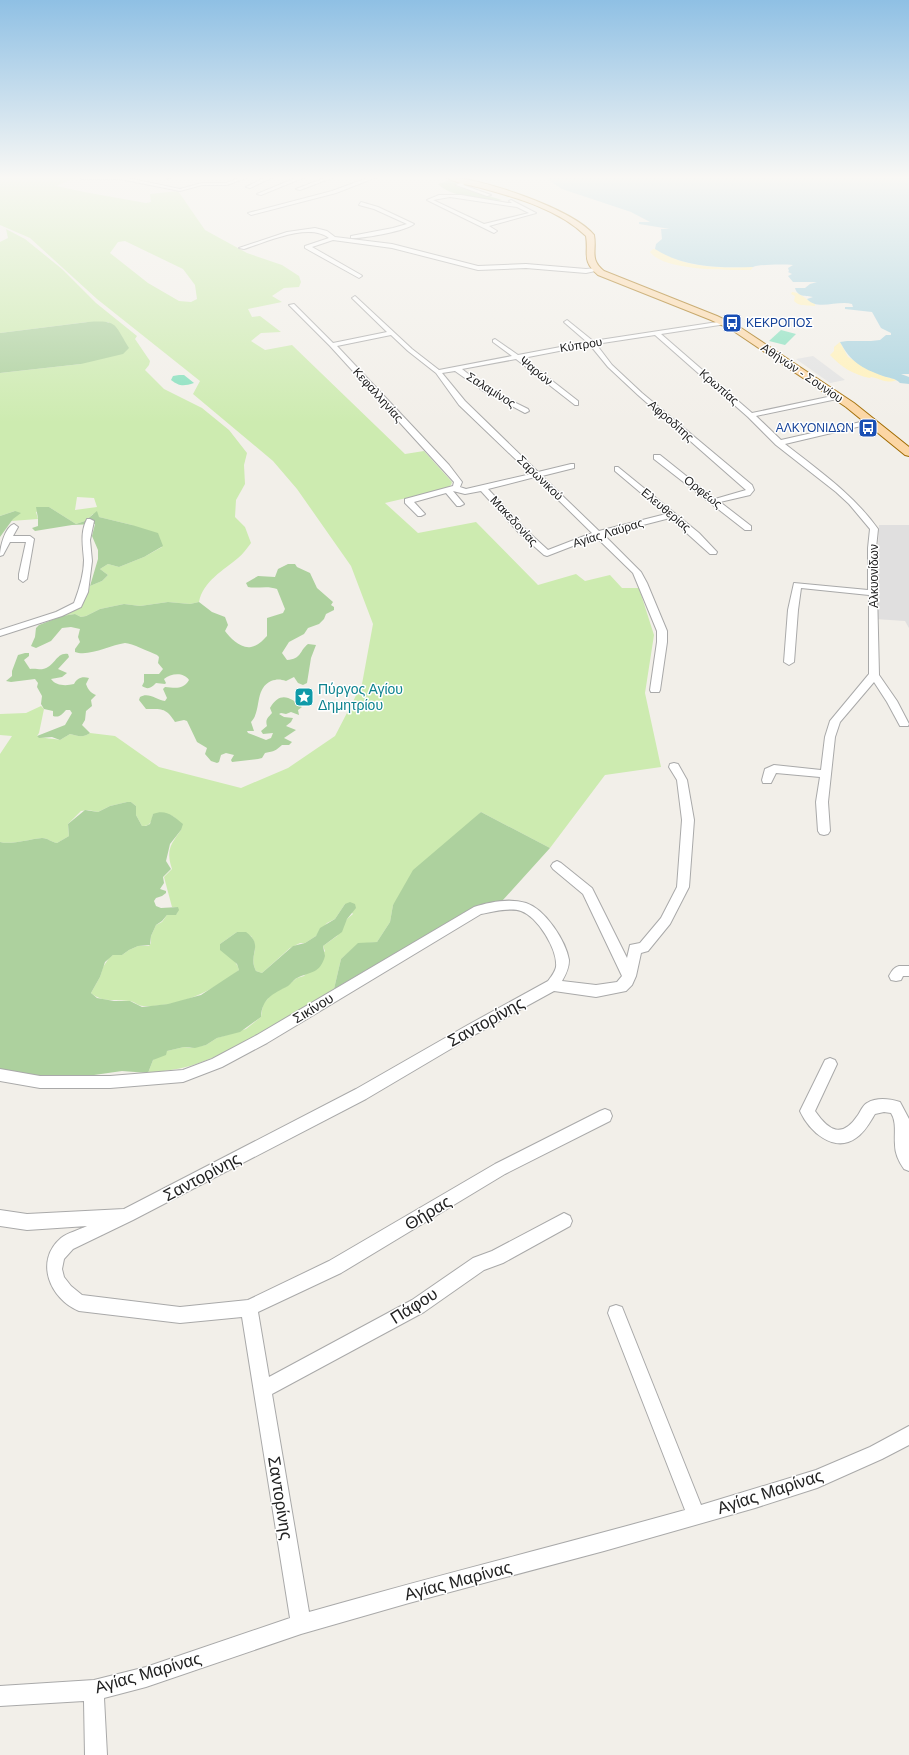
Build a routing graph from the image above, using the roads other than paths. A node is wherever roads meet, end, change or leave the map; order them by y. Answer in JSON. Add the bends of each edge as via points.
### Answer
{"nodes":[{"id":1,"x":327,"y":259,"type":"edge"},
{"id":2,"x":440,"y":259,"type":"edge"},
{"id":3,"x":589,"y":259,"type":"edge"},
{"id":4,"x":597,"y":270,"type":"junction"},
{"id":5,"x":359,"y":276,"type":"dead end"},
{"id":6,"x":355,"y":298,"type":"dead end"},
{"id":7,"x":292,"y":305,"type":"dead end"},
{"id":8,"x":567,"y":322,"type":"dead end"},
{"id":9,"x":724,"y":323,"type":"junction"},
{"id":10,"x":392,"y":333,"type":"junction"},
{"id":11,"x":657,"y":334,"type":"junction"},
{"id":12,"x":496,"y":341,"type":"dead end"},
{"id":13,"x":592,"y":343,"type":"junction"},
{"id":14,"x":332,"y":345,"type":"junction"},
{"id":15,"x":517,"y":356,"type":"junction"},
{"id":16,"x":457,"y":369,"type":"junction"},
{"id":17,"x":438,"y":372,"type":"junction"},
{"id":18,"x":837,"y":397,"type":"junction"},
{"id":19,"x":575,"y":404,"type":"dead end"},
{"id":20,"x":525,"y":411,"type":"dead end"},
{"id":21,"x":751,"y":415,"type":"junction"},
{"id":22,"x":871,"y":421,"type":"junction"},
{"id":23,"x":779,"y":443,"type":"junction"},
{"id":24,"x":909,"y":453,"type":"edge"},
{"id":25,"x":657,"y":457,"type":"dead end"},
{"id":26,"x":571,"y":466,"type":"dead end"},
{"id":27,"x":618,"y":470,"type":"dead end"},
{"id":28,"x":538,"y":475,"type":"junction"},
{"id":29,"x":483,"y":488,"type":"junction"},
{"id":30,"x":453,"y":490,"type":"junction"},
{"id":31,"x":715,"y":501,"type":"junction"},
{"id":32,"x":460,"y":504,"type":"dead end"},
{"id":33,"x":421,"y":514,"type":"dead end"},
{"id":34,"x":671,"y":515,"type":"junction"},
{"id":35,"x":90,"y":521,"type":"dead end"},
{"id":36,"x":14,"y":527,"type":"dead end"},
{"id":37,"x":748,"y":528,"type":"dead end"},
{"id":38,"x":598,"y":534,"type":"junction"},
{"id":39,"x":8,"y":539,"type":"junction"},
{"id":40,"x":713,"y":552,"type":"dead end"},
{"id":41,"x":0,"y":553,"type":"edge"},
{"id":42,"x":547,"y":553,"type":"joint"},
{"id":43,"x":23,"y":579,"type":"dead end"},
{"id":44,"x":873,"y":593,"type":"junction"},
{"id":45,"x":0,"y":633,"type":"edge"},
{"id":46,"x":789,"y":662,"type":"dead end"},
{"id":47,"x":874,"y":676,"type":"junction"},
{"id":48,"x":655,"y":690,"type":"dead end"},
{"id":49,"x":904,"y":724,"type":"dead end"},
{"id":50,"x":674,"y":767,"type":"dead end"},
{"id":51,"x":825,"y":774,"type":"junction"},
{"id":52,"x":767,"y":780,"type":"dead end"},
{"id":53,"x":824,"y":831,"type":"dead end"},
{"id":54,"x":557,"y":866,"type":"dead end"},
{"id":55,"x":909,"y":971,"type":"edge"},
{"id":56,"x":629,"y":976,"type":"junction"},
{"id":57,"x":896,"y":976,"type":"dead end"},
{"id":58,"x":553,"y":985,"type":"junction"},
{"id":59,"x":830,"y":1064,"type":"dead end"},
{"id":60,"x":0,"y":1074,"type":"edge"},
{"id":61,"x":606,"y":1116,"type":"dead end"},
{"id":62,"x":906,"y":1126,"type":"edge"},
{"id":63,"x":909,"y":1164,"type":"edge"},
{"id":64,"x":128,"y":1215,"type":"junction"},
{"id":65,"x":0,"y":1218,"type":"edge"},
{"id":66,"x":564,"y":1222,"type":"dead end"},
{"id":67,"x":249,"y":1308,"type":"junction"},
{"id":68,"x":616,"y":1313,"type":"dead end"},
{"id":69,"x":263,"y":1389,"type":"junction"},
{"id":70,"x":909,"y":1435,"type":"edge"},
{"id":71,"x":696,"y":1515,"type":"junction"},
{"id":72,"x":301,"y":1624,"type":"junction"},
{"id":73,"x":94,"y":1690,"type":"junction"},
{"id":74,"x":0,"y":1696,"type":"edge"},
{"id":75,"x":96,"y":1755,"type":"edge"}],
"edges":[{"from":1,"to":5,"type":"street"},
{"from":2,"to":4,"type":"street","via":[[478,268],[526,266]]},
{"from":3,"to":4,"type":"main road"},
{"from":4,"to":9,"type":"main road","name":"Αθήνών - Σουνίου"},
{"from":6,"to":10,"type":"street","name":"Σαρωνικού"},
{"from":7,"to":14,"type":"street","name":"Κεφαλληνίας"},
{"from":8,"to":13,"type":"street","name":"Αφροδίτης"},
{"from":9,"to":11,"type":"street","name":"Κύπρου"},
{"from":9,"to":18,"type":"main road","name":"Αθήνών - Σουνίου"},
{"from":10,"to":14,"type":"street"},
{"from":10,"to":17,"type":"street","name":"Σαρωνικού"},
{"from":11,"to":13,"type":"street","name":"Κύπρου"},
{"from":11,"to":21,"type":"street","name":"Κρωπίας"},
{"from":12,"to":15,"type":"street","name":"Ψαρών"},
{"from":13,"to":15,"type":"street","name":"Κύπρου"},
{"from":13,"to":31,"type":"street","name":"Αφροδίτης","via":[[610,366],[640,394],[749,487],[747,493]]},
{"from":14,"to":30,"type":"street","name":"Κεφαλληνίας","via":[[446,467],[458,482]]},
{"from":15,"to":16,"type":"street","name":"Κύπρου"},
{"from":15,"to":19,"type":"street","name":"Ψαρών"},
{"from":16,"to":17,"type":"street","name":"Κύπρου"},
{"from":16,"to":20,"type":"street","name":"Σαλαμίνος","via":[[484,389]]},
{"from":17,"to":28,"type":"street","name":"Σαρωνικού","via":[[462,403]]},
{"from":18,"to":21,"type":"street"},
{"from":18,"to":22,"type":"main road","name":"Αθήνών - Σουνίου"},
{"from":21,"to":23,"type":"street","name":"Κρωπίας"},
{"from":22,"to":23,"type":"street"},
{"from":22,"to":24,"type":"main road","name":"Αθήνών - Σουνίου"},
{"from":23,"to":44,"type":"street","name":"Αλκυονίδων","via":[[839,490],[874,529]]},
{"from":25,"to":31,"type":"street","name":"Ορφέως"},
{"from":26,"to":28,"type":"street"},
{"from":27,"to":34,"type":"street","name":"Ελευθερίας"},
{"from":28,"to":29,"type":"street"},
{"from":28,"to":38,"type":"street","name":"Σαρωνικού"},
{"from":29,"to":30,"type":"street","via":[[465,492]]},
{"from":29,"to":42,"type":"street","name":"Μακεδονίας","via":[[523,532]]},
{"from":30,"to":32,"type":"street"},
{"from":30,"to":33,"type":"street","via":[[408,501]]},
{"from":31,"to":37,"type":"street","name":"Ορφέως"},
{"from":34,"to":38,"type":"street","name":"Αγίας Λαύρας"},
{"from":34,"to":40,"type":"street","name":"Ελευθερίας"},
{"from":35,"to":45,"type":"street","via":[[86,540],[87,568],[78,605],[59,614]]},
{"from":36,"to":39,"type":"street"},
{"from":38,"to":42,"type":"street","name":"Αγίας Λαύρας"},
{"from":38,"to":48,"type":"street","name":"Σαρωνικού","via":[[637,572],[662,631]]},
{"from":39,"to":41,"type":"street"},
{"from":39,"to":43,"type":"street","via":[[30,539]]},
{"from":44,"to":46,"type":"street","via":[[797,585]]},
{"from":44,"to":47,"type":"street","name":"Αλκυονίδων"},
{"from":47,"to":49,"type":"street","via":[[892,701]]},
{"from":47,"to":51,"type":"street","via":[[835,721]]},
{"from":50,"to":56,"type":"street","via":[[682,780],[688,820],[683,887],[659,930],[644,948],[635,949]]},
{"from":51,"to":52,"type":"street","via":[[774,769],[769,772]]},
{"from":51,"to":53,"type":"street","via":[[822,802]]},
{"from":54,"to":56,"type":"street","via":[[588,891]]},
{"from":55,"to":57,"type":"street","via":[[899,971]]},
{"from":56,"to":58,"type":"street","via":[[621,987],[596,991]]},
{"from":58,"to":60,"type":"street","name":"Σικίνου","via":[[562,968],[560,954],[546,925],[524,907],[494,907],[478,910],[262,1039],[217,1063],[183,1076],[110,1082],[40,1082]]},
{"from":58,"to":64,"type":"street","name":"Σαντορίνης","via":[[361,1094]]},
{"from":59,"to":62,"type":"street","via":[[807,1111],[811,1121],[833,1136],[846,1136],[854,1131],[871,1108],[884,1105],[895,1107]]},
{"from":61,"to":67,"type":"street","name":"Θήρας","via":[[500,1169],[335,1267]]},
{"from":62,"to":63,"type":"street","via":[[903,1151]]},
{"from":64,"to":65,"type":"street","via":[[27,1222]]},
{"from":64,"to":67,"type":"street","name":"Σαντορίνης","via":[[66,1243],[57,1255],[54,1269],[57,1280],[65,1292],[78,1303],[180,1315]]},
{"from":66,"to":69,"type":"street","name":"Πάφου","via":[[479,1264],[418,1306]]},
{"from":67,"to":69,"type":"street","name":"Σαντορίνης"},
{"from":68,"to":71,"type":"street"},
{"from":69,"to":72,"type":"street","name":"Σαντορίνης"},
{"from":70,"to":71,"type":"street","name":"Αγίας Μαρίνας","via":[[876,1453],[817,1479]]},
{"from":71,"to":72,"type":"street","name":"Αγίας Μαρίνας"},
{"from":72,"to":73,"type":"street","name":"Αγίας Μαρίνας","via":[[146,1678]]},
{"from":73,"to":74,"type":"street","name":"Αγίας Μαρίνας"},
{"from":73,"to":75,"type":"street"}]}
